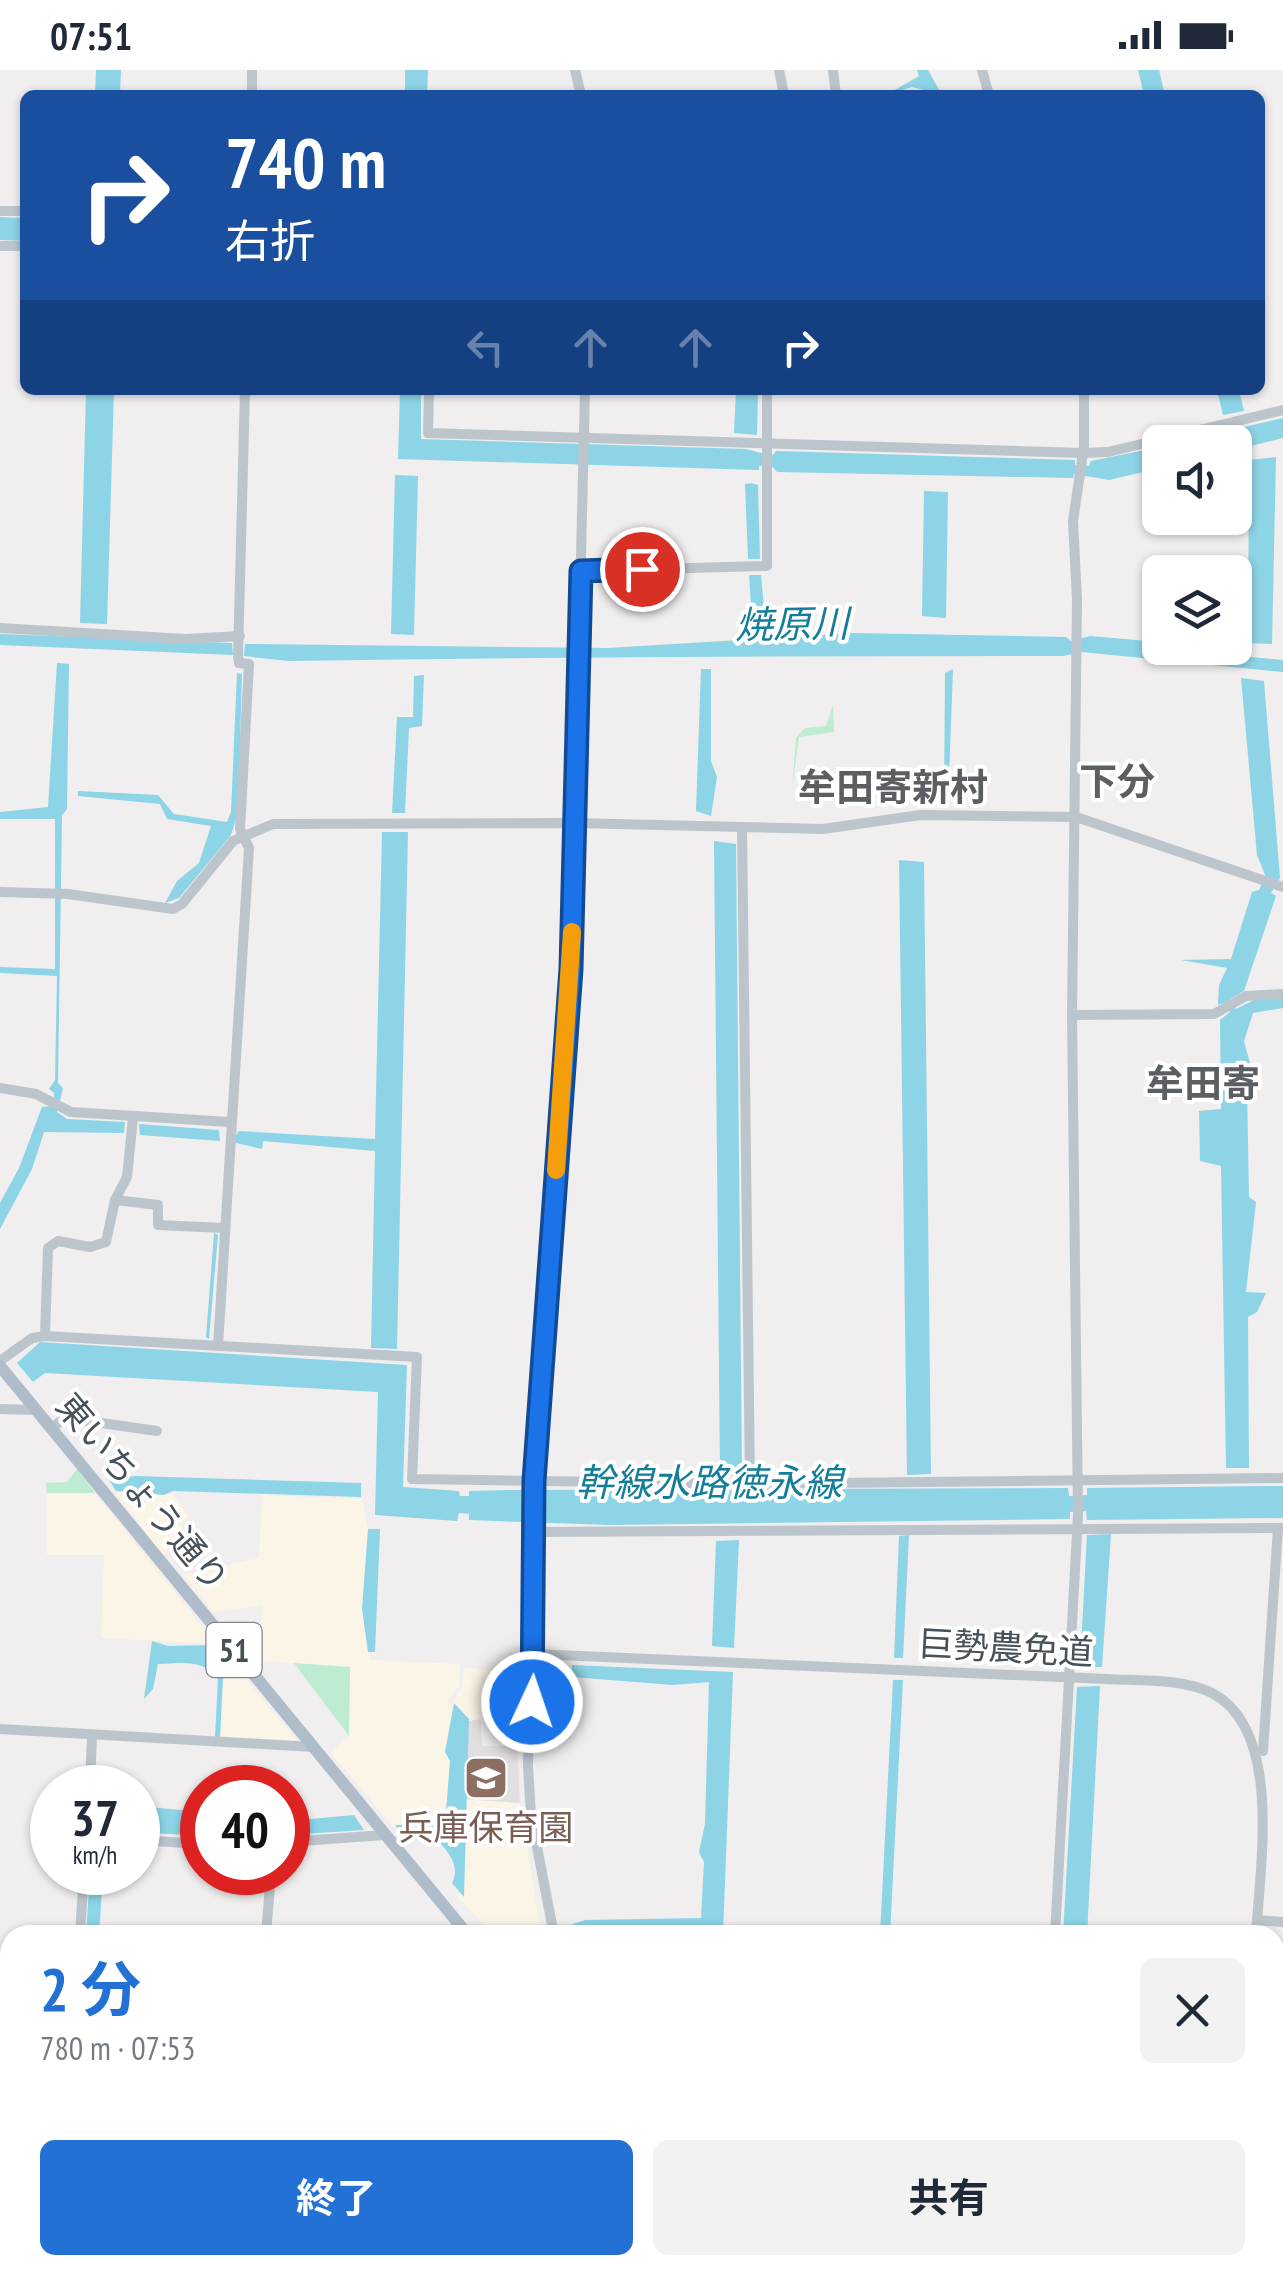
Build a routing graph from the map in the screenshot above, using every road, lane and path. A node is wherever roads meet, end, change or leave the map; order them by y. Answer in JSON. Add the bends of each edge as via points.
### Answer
{"nodes":[{"id":1,"x":244,"y":395,"type":"edge"},
{"id":2,"x":429,"y":395,"type":"edge"},
{"id":3,"x":585,"y":395,"type":"edge"},
{"id":4,"x":767,"y":395,"type":"edge"},
{"id":5,"x":1084,"y":395,"type":"edge"},
{"id":6,"x":1283,"y":410,"type":"edge"},
{"id":7,"x":584,"y":438,"type":"junction"},
{"id":8,"x":766,"y":448,"type":"junction"},
{"id":9,"x":1084,"y":453,"type":"junction"},
{"id":10,"x":581,"y":571,"type":"junction"},
{"id":11,"x":0,"y":628,"type":"edge"},
{"id":12,"x":239,"y":638,"type":"junction"},
{"id":13,"x":1076,"y":817,"type":"junction"},
{"id":14,"x":574,"y":823,"type":"junction"},
{"id":15,"x":742,"y":828,"type":"junction"},
{"id":16,"x":242,"y":835,"type":"junction"},
{"id":17,"x":1281,"y":886,"type":"edge"},
{"id":18,"x":0,"y":892,"type":"edge"},
{"id":19,"x":1283,"y":994,"type":"edge"},
{"id":20,"x":1072,"y":1015,"type":"junction"},
{"id":21,"x":0,"y":1088,"type":"edge"},
{"id":22,"x":133,"y":1118,"type":"junction"},
{"id":23,"x":230,"y":1122,"type":"junction"},
{"id":24,"x":115,"y":1200,"type":"junction"},
{"id":25,"x":224,"y":1228,"type":"junction"},
{"id":26,"x":45,"y":1336,"type":"junction"},
{"id":27,"x":218,"y":1346,"type":"junction"},
{"id":28,"x":0,"y":1364,"type":"edge"},
{"id":29,"x":0,"y":1409,"type":"edge"},
{"id":30,"x":36,"y":1410,"type":"junction"},
{"id":31,"x":51,"y":1428,"type":"junction"},
{"id":32,"x":157,"y":1431,"type":"dead end"},
{"id":33,"x":1283,"y":1478,"type":"edge"},
{"id":34,"x":534,"y":1481,"type":"junction"},
{"id":35,"x":750,"y":1484,"type":"junction"},
{"id":36,"x":1077,"y":1486,"type":"junction"},
{"id":37,"x":1078,"y":1521,"type":"junction"},
{"id":38,"x":1280,"y":1528,"type":"edge"},
{"id":39,"x":534,"y":1532,"type":"junction"},
{"id":40,"x":534,"y":1654,"type":"junction"},
{"id":41,"x":1069,"y":1677,"type":"junction"},
{"id":42,"x":0,"y":1729,"type":"edge"},
{"id":43,"x":92,"y":1736,"type":"junction"},
{"id":44,"x":313,"y":1747,"type":"junction"},
{"id":45,"x":1263,"y":1756,"type":"junction"},
{"id":46,"x":91,"y":1765,"type":"edge"},
{"id":47,"x":384,"y":1834,"type":"junction"},
{"id":48,"x":310,"y":1840,"type":"edge"},
{"id":49,"x":83,"y":1895,"type":"edge"},
{"id":50,"x":269,"y":1895,"type":"edge"},
{"id":51,"x":1257,"y":1920,"type":"junction"},
{"id":52,"x":1283,"y":1922,"type":"edge"},
{"id":53,"x":81,"y":1925,"type":"edge"},
{"id":54,"x":267,"y":1925,"type":"edge"},
{"id":55,"x":460,"y":1925,"type":"edge"},
{"id":56,"x":552,"y":1925,"type":"edge"},
{"id":57,"x":1056,"y":1925,"type":"edge"},
{"id":58,"x":1257,"y":1925,"type":"edge"}],
"edges":[{"from":1,"to":12,"type":"street"},
{"from":2,"to":7,"type":"street","via":[[428,433]]},
{"from":3,"to":7,"type":"street"},
{"from":4,"to":8,"type":"street"},
{"from":5,"to":9,"type":"street"},
{"from":6,"to":9,"type":"street"},
{"from":7,"to":8,"type":"street"},
{"from":7,"to":10,"type":"street"},
{"from":8,"to":9,"type":"street"},
{"from":8,"to":10,"type":"street","via":[[767,566]]},
{"from":9,"to":13,"type":"street","via":[[1073,521]]},
{"from":10,"to":14,"type":"street"},
{"from":11,"to":12,"type":"street"},
{"from":12,"to":16,"type":"street","via":[[239,663],[249,664]]},
{"from":13,"to":15,"type":"street","via":[[920,815],[823,829]]},
{"from":13,"to":17,"type":"street"},
{"from":13,"to":20,"type":"street"},
{"from":14,"to":15,"type":"street"},
{"from":14,"to":16,"type":"street","via":[[273,824]]},
{"from":14,"to":34,"type":"street","via":[[571,969]]},
{"from":15,"to":35,"type":"street"},
{"from":16,"to":18,"type":"street","via":[[173,908]]},
{"from":16,"to":23,"type":"street","via":[[249,848]]},
{"from":19,"to":20,"type":"street","via":[[1246,996],[1214,1014]]},
{"from":20,"to":36,"type":"street"},
{"from":21,"to":22,"type":"street","via":[[36,1094],[71,1112]]},
{"from":22,"to":23,"type":"street"},
{"from":22,"to":24,"type":"street","via":[[127,1177]]},
{"from":23,"to":25,"type":"street"},
{"from":24,"to":25,"type":"street","via":[[158,1205],[158,1226]]},
{"from":24,"to":26,"type":"street","via":[[102,1246],[58,1242],[48,1248]]},
{"from":25,"to":27,"type":"street"},
{"from":26,"to":27,"type":"street"},
{"from":26,"to":28,"type":"street","via":[[32,1338]]},
{"from":27,"to":34,"type":"street","via":[[418,1357],[412,1479]]},
{"from":28,"to":30,"type":"main road","name":"東いちょう通り","number":"51"},
{"from":29,"to":30,"type":"street"},
{"from":30,"to":31,"type":"main road","name":"東いちょう通り","number":"51"},
{"from":31,"to":32,"type":"street","via":[[66,1418]]},
{"from":31,"to":44,"type":"main road","name":"東いちょう通り","number":"51"},
{"from":33,"to":36,"type":"street"},
{"from":34,"to":35,"type":"street"},
{"from":34,"to":39,"type":"street"},
{"from":35,"to":36,"type":"street"},
{"from":36,"to":37,"type":"street"},
{"from":37,"to":38,"type":"street"},
{"from":37,"to":39,"type":"street"},
{"from":37,"to":41,"type":"street"},
{"from":38,"to":45,"type":"street"},
{"from":39,"to":40,"type":"street"},
{"from":40,"to":41,"type":"street","name":"巨勢農免道"},
{"from":40,"to":56,"type":"street","via":[[531,1816]]},
{"from":41,"to":45,"type":"street","name":"巨勢農免道","via":[[1213,1692],[1235,1707]]},
{"from":41,"to":57,"type":"street"},
{"from":42,"to":43,"type":"street"},
{"from":43,"to":44,"type":"street"},
{"from":43,"to":46,"type":"street"},
{"from":44,"to":47,"type":"main road","name":"東いちょう通り","number":"51"},
{"from":45,"to":51,"type":"street"},
{"from":47,"to":48,"type":"street"},
{"from":47,"to":55,"type":"main road","name":"東いちょう通り","number":"51"},
{"from":49,"to":53,"type":"street"},
{"from":50,"to":54,"type":"street"},
{"from":51,"to":52,"type":"street"},
{"from":51,"to":58,"type":"street"}]}
